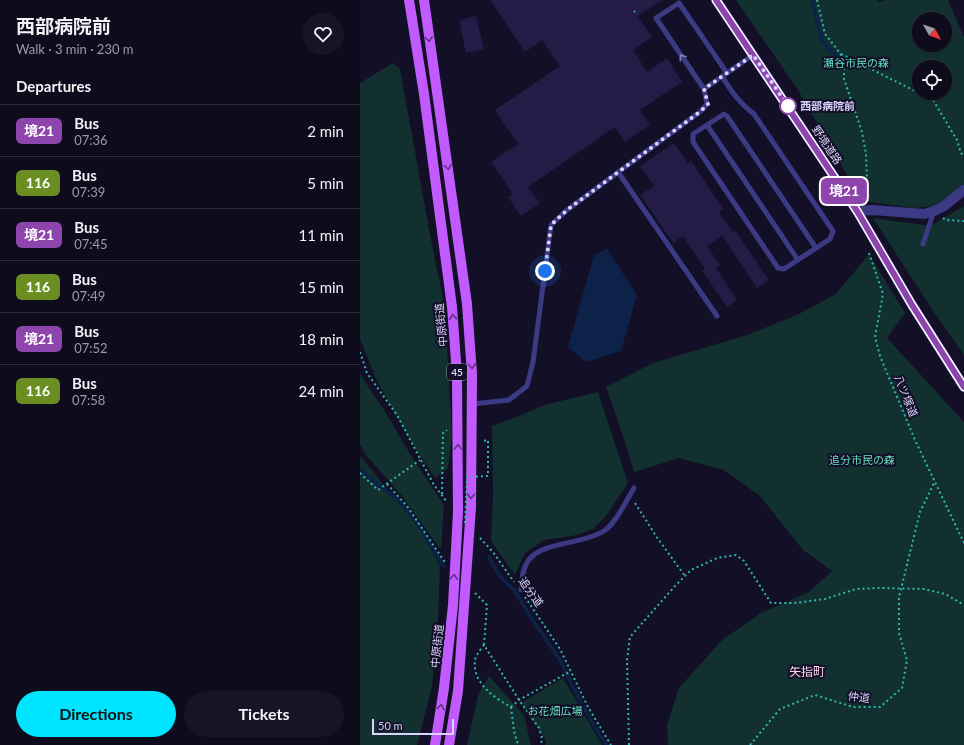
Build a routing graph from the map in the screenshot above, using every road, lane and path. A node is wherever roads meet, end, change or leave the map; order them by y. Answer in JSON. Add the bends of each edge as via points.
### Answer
{"nodes":[{"id":1,"x":409,"y":0,"type":"edge"},
{"id":2,"x":424,"y":0,"type":"edge"},
{"id":3,"x":716,"y":0,"type":"edge"},
{"id":4,"x":818,"y":0,"type":"edge"},
{"id":5,"x":840,"y":53,"type":"junction"},
{"id":6,"x":753,"y":55,"type":"junction"},
{"id":7,"x":727,"y":72,"type":"junction"},
{"id":8,"x":722,"y":76,"type":"junction"},
{"id":9,"x":704,"y":89,"type":"junction"},
{"id":10,"x":912,"y":89,"type":"edge"},
{"id":11,"x":933,"y":100,"type":"edge"},
{"id":12,"x":707,"y":125,"type":"junction"},
{"id":13,"x":964,"y":156,"type":"edge"},
{"id":14,"x":618,"y":172,"type":"junction"},
{"id":15,"x":964,"y":190,"type":"edge"},
{"id":16,"x":864,"y":197,"type":"dead end"},
{"id":17,"x":857,"y":211,"type":"junction"},
{"id":18,"x":934,"y":212,"type":"junction"},
{"id":19,"x":964,"y":221,"type":"edge"},
{"id":20,"x":923,"y":244,"type":"dead end"},
{"id":21,"x":816,"y":248,"type":"junction"},
{"id":22,"x":867,"y":248,"type":"dead end"},
{"id":23,"x":798,"y":260,"type":"junction"},
{"id":24,"x":717,"y":316,"type":"dead end"},
{"id":25,"x":360,"y":352,"type":"edge"},
{"id":26,"x":964,"y":387,"type":"edge"},
{"id":27,"x":472,"y":404,"type":"junction"},
{"id":28,"x":447,"y":430,"type":"dead end"},
{"id":29,"x":483,"y":441,"type":"dead end"},
{"id":30,"x":420,"y":460,"type":"junction"},
{"id":31,"x":360,"y":473,"type":"edge"},
{"id":32,"x":935,"y":481,"type":"junction"},
{"id":33,"x":634,"y":488,"type":"dead end"},
{"id":34,"x":442,"y":495,"type":"junction"},
{"id":35,"x":630,"y":495,"type":"junction"},
{"id":36,"x":448,"y":503,"type":"dead end"},
{"id":37,"x":461,"y":518,"type":"dead end"},
{"id":38,"x":466,"y":522,"type":"junction"},
{"id":39,"x":470,"y":528,"type":"dead end"},
{"id":40,"x":479,"y":538,"type":"dead end"},
{"id":41,"x":964,"y":543,"type":"edge"},
{"id":42,"x":685,"y":576,"type":"junction"},
{"id":43,"x":901,"y":589,"type":"junction"},
{"id":44,"x":521,"y":590,"type":"junction"},
{"id":45,"x":964,"y":605,"type":"edge"},
{"id":46,"x":484,"y":645,"type":"dead end"},
{"id":47,"x":571,"y":671,"type":"junction"},
{"id":48,"x":511,"y":707,"type":"junction"},
{"id":49,"x":435,"y":745,"type":"edge"},
{"id":50,"x":449,"y":745,"type":"edge"},
{"id":51,"x":518,"y":745,"type":"edge"},
{"id":52,"x":611,"y":745,"type":"edge"},
{"id":53,"x":629,"y":745,"type":"edge"},
{"id":54,"x":750,"y":745,"type":"edge"}],
"edges":[{"from":49,"to":1,"type":"main road","name":"中原街道","number":"45","one_way":true,"via":[[453,605],[458,512],[457,375],[452,307]]},
{"from":2,"to":27,"type":"main road","number":"45","one_way":true,"via":[[467,304]]},
{"from":3,"to":6,"type":"street","name":"野境道路"},
{"from":4,"to":5,"type":"path","via":[[825,34]]},
{"from":5,"to":10,"type":"path"},
{"from":5,"to":16,"type":"path","via":[[844,61],[844,79],[862,132],[866,154],[867,181]]},
{"from":6,"to":7,"type":"lane"},
{"from":6,"to":17,"type":"street","name":"野境道路"},
{"from":7,"to":8,"type":"lane"},
{"from":9,"to":7,"type":"lane","one_way":true,"via":[[656,18],[679,3]]},
{"from":8,"to":9,"type":"lane"},
{"from":8,"to":21,"type":"lane","via":[[737,100],[754,114],[833,231],[830,239]]},
{"from":9,"to":14,"type":"lane","via":[[708,104],[701,111]]},
{"from":11,"to":13,"type":"path"},
{"from":12,"to":21,"type":"lane","via":[[724,114],[728,116]]},
{"from":12,"to":23,"type":"lane"},
{"from":12,"to":23,"type":"lane","via":[[694,134],[693,142],[718,180],[778,268],[784,269]]},
{"from":14,"to":24,"type":"lane"},
{"from":14,"to":27,"type":"lane","via":[[551,225],[533,362],[527,386],[509,400]]},
{"from":15,"to":18,"type":"street"},
{"from":17,"to":18,"type":"street","via":[[912,214]]},
{"from":17,"to":26,"type":"street","name":"野境道路"},
{"from":18,"to":19,"type":"path","via":[[946,220]]},
{"from":18,"to":20,"type":"lane"},
{"from":21,"to":23,"type":"lane"},
{"from":22,"to":32,"type":"path","name":"八ツ塚道","via":[[883,294],[875,337],[880,356]]},
{"from":25,"to":30,"type":"path","via":[[367,373],[397,415]]},
{"from":27,"to":50,"type":"main road","number":"45","one_way":true,"via":[[469,545],[458,691]]},
{"from":28,"to":34,"type":"path","via":[[443,433]]},
{"from":29,"to":38,"type":"path","bridge":true,"via":[[488,440],[488,476],[466,477]]},
{"from":30,"to":31,"type":"path","via":[[378,490]]},
{"from":30,"to":34,"type":"path"},
{"from":32,"to":41,"type":"path","name":"八ツ塚道"},
{"from":32,"to":43,"type":"path","name":"仲道","via":[[920,512]]},
{"from":33,"to":35,"type":"lane"},
{"from":34,"to":36,"type":"path"},
{"from":35,"to":42,"type":"path"},
{"from":35,"to":44,"type":"lane","via":[[605,530],[589,539],[542,549],[528,561]]},
{"from":37,"to":38,"type":"path"},
{"from":38,"to":39,"type":"path"},
{"from":40,"to":44,"type":"path","name":"追分道","via":[[493,552]]},
{"from":42,"to":43,"type":"path","via":[[691,570],[717,558],[736,555],[744,561],[771,603],[824,599],[856,589]]},
{"from":42,"to":53,"type":"path","via":[[630,637],[626,660]]},
{"from":43,"to":45,"type":"path","via":[[924,589],[945,594]]},
{"from":43,"to":54,"type":"path","name":"仲道","via":[[900,633],[906,660],[902,688],[880,707],[853,707],[815,695],[780,709]]},
{"from":44,"to":47,"type":"path","name":"追分道","via":[[560,649]]},
{"from":46,"to":48,"type":"path","via":[[474,660],[477,679],[497,700]]},
{"from":47,"to":48,"type":"path"},
{"from":47,"to":52,"type":"path","name":"追分道","via":[[588,707]]},
{"from":48,"to":51,"type":"path"}]}
